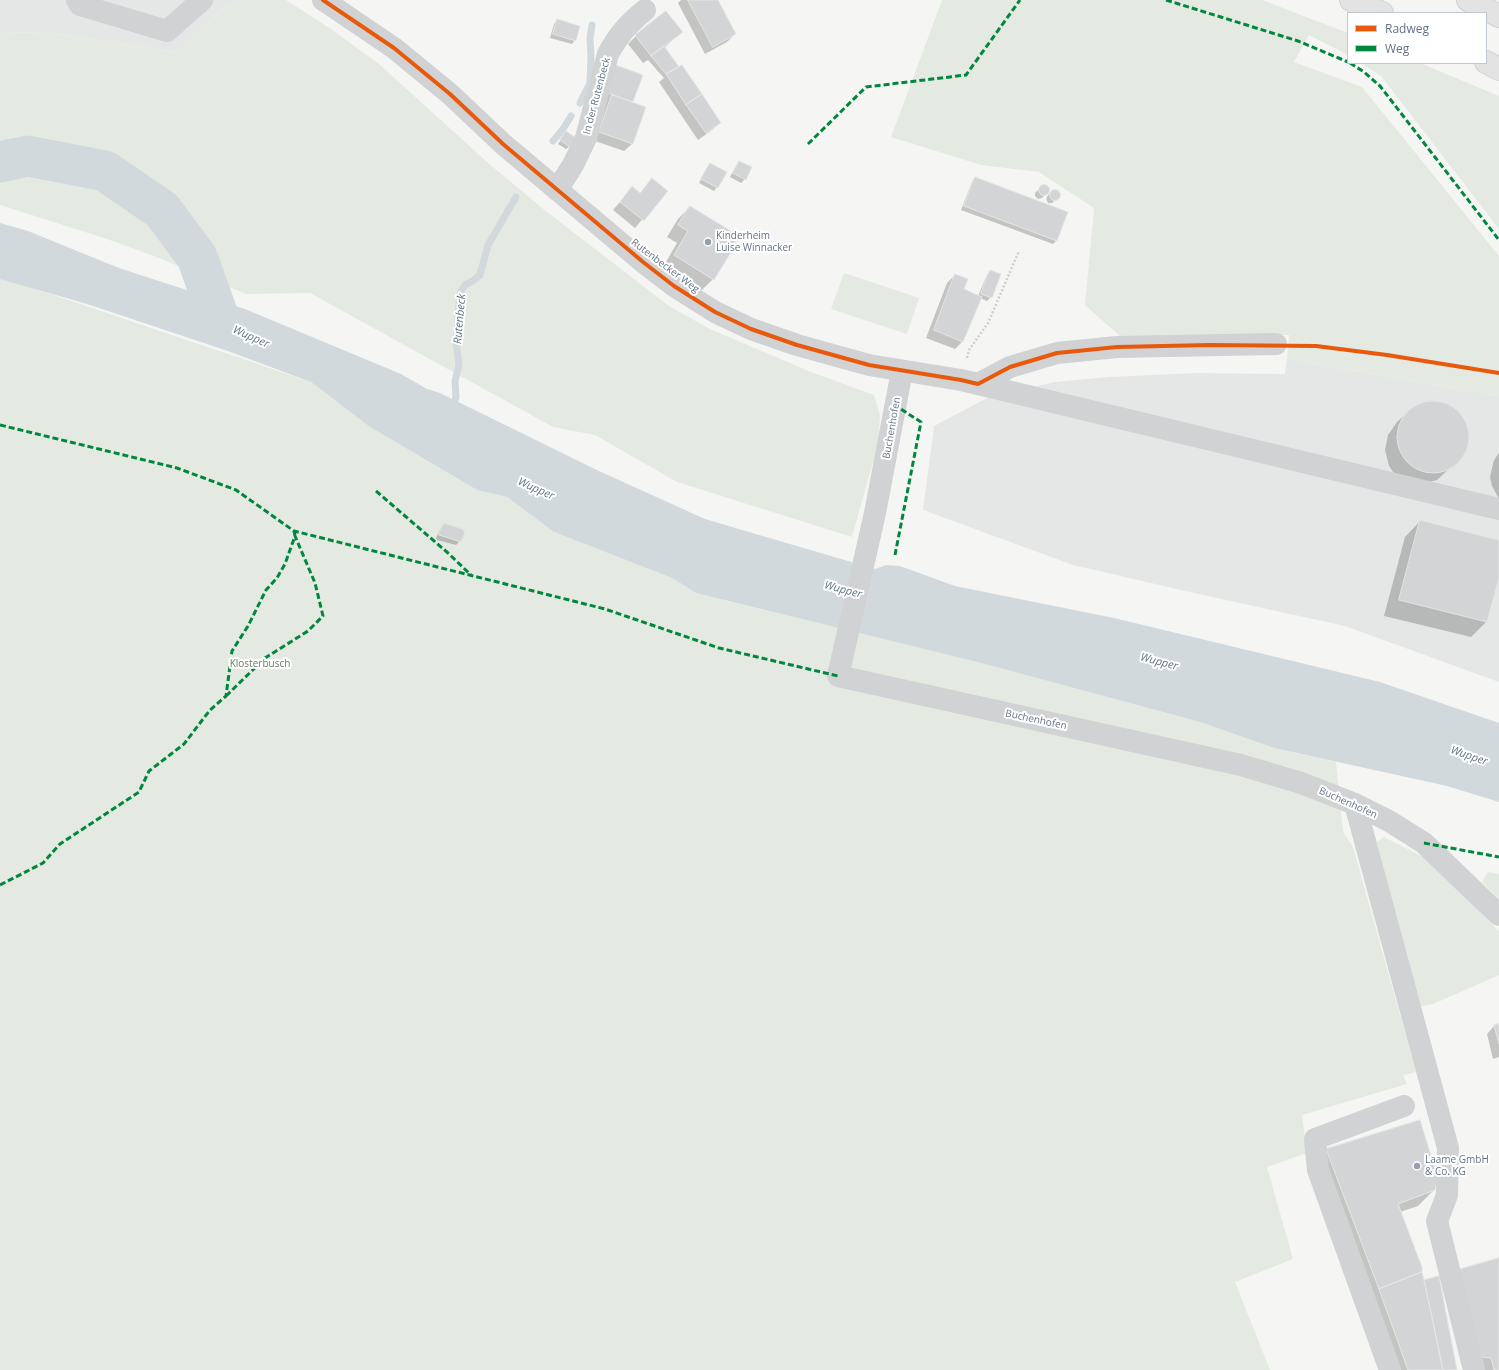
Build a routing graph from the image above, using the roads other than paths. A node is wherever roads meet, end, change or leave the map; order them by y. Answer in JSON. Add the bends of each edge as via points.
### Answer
{"nodes":[{"id":1,"x":77,"y":0,"type":"edge"},
{"id":2,"x":202,"y":0,"type":"edge"},
{"id":3,"x":323,"y":0,"type":"edge"},
{"id":4,"x":1351,"y":0,"type":"edge"},
{"id":5,"x":1468,"y":0,"type":"edge"},
{"id":6,"x":646,"y":10,"type":"dead end"},
{"id":7,"x":1380,"y":12,"type":"edge"},
{"id":8,"x":1499,"y":16,"type":"edge"},
{"id":9,"x":1487,"y":63,"type":"edge"},
{"id":10,"x":1499,"y":69,"type":"edge"},
{"id":11,"x":557,"y":190,"type":"junction"},
{"id":12,"x":1276,"y":344,"type":"dead end"},
{"id":13,"x":902,"y":371,"type":"junction"},
{"id":14,"x":969,"y":382,"type":"junction"},
{"id":15,"x":1499,"y":509,"type":"edge"},
{"id":16,"x":1355,"y":804,"type":"junction"},
{"id":17,"x":1499,"y":915,"type":"edge"},
{"id":18,"x":1404,"y":1106,"type":"dead end"},
{"id":19,"x":1390,"y":1370,"type":"edge"},
{"id":20,"x":1474,"y":1370,"type":"edge"}],
"edges":[{"from":1,"to":2,"type":"street","via":[[80,5],[167,31]]},
{"from":3,"to":11,"type":"street","name":"Rutenbecker Weg","via":[[394,48],[450,94]]},
{"from":4,"to":7,"type":"highway"},
{"from":5,"to":8,"type":"highway"},
{"from":6,"to":11,"type":"street","name":"In der Rutenbeck","via":[[627,26],[608,54],[586,138]]},
{"from":9,"to":10,"type":"highway"},
{"from":11,"to":13,"type":"street","name":"Rutenbecker Weg","via":[[674,286],[715,312],[751,329],[797,345],[869,365]]},
{"from":12,"to":14,"type":"street","via":[[1088,349],[1032,359]]},
{"from":13,"to":14,"type":"street","name":"Rutenbecker Weg"},
{"from":13,"to":16,"type":"street","name":"Buchenhofen","via":[[875,513],[838,676],[1241,765],[1301,783]]},
{"from":14,"to":15,"type":"street","name":"Rutenbecker Weg"},
{"from":16,"to":17,"type":"street","name":"Buchenhofen","via":[[1424,843]]},
{"from":16,"to":20,"type":"street","via":[[1448,1148],[1447,1195],[1436,1221]]},
{"from":18,"to":19,"type":"street","via":[[1315,1139],[1318,1170]]}]}
